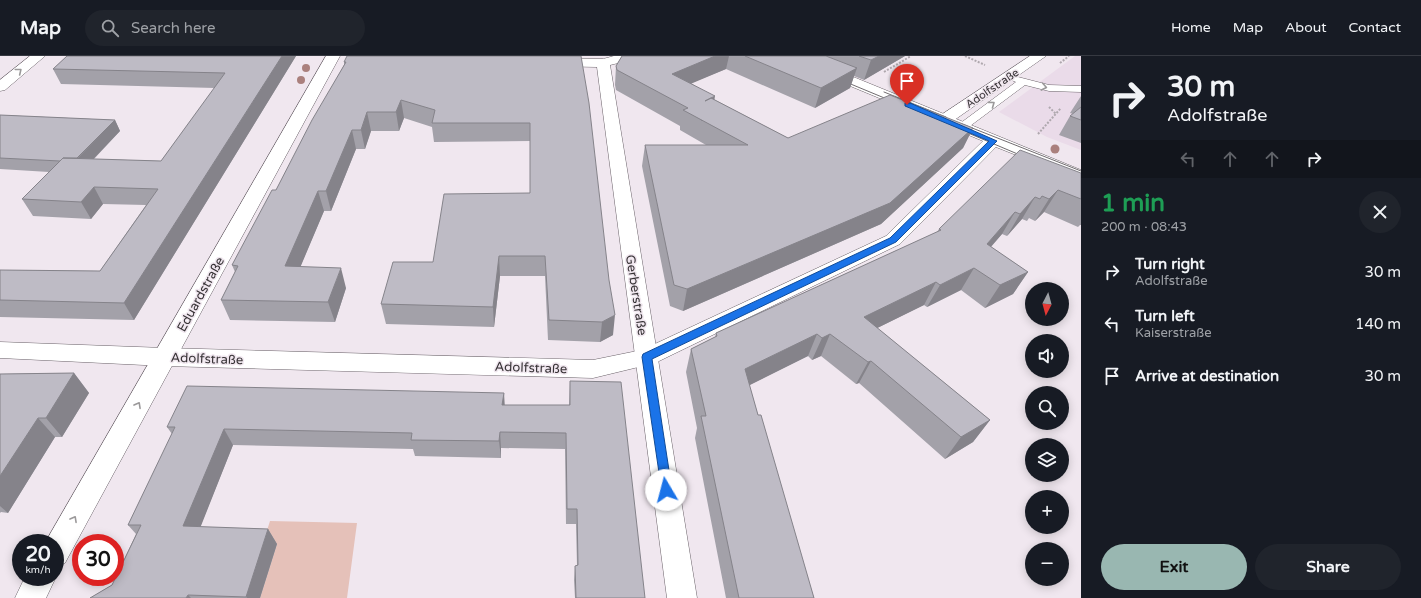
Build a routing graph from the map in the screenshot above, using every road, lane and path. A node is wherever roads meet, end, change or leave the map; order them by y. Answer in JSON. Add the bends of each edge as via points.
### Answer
{"nodes":[{"id":1,"x":38,"y":56,"type":"edge"},
{"id":2,"x":329,"y":56,"type":"edge"},
{"id":3,"x":630,"y":56,"type":"edge"},
{"id":4,"x":790,"y":56,"type":"edge"},
{"id":5,"x":911,"y":56,"type":"edge"},
{"id":6,"x":965,"y":56,"type":"edge"},
{"id":7,"x":1039,"y":56,"type":"edge"},
{"id":8,"x":341,"y":57,"type":"edge"},
{"id":9,"x":538,"y":61,"type":"edge"},
{"id":10,"x":603,"y":63,"type":"junction"},
{"id":11,"x":986,"y":65,"type":"dead end"},
{"id":12,"x":882,"y":74,"type":"dead end"},
{"id":13,"x":1008,"y":77,"type":"junction"},
{"id":14,"x":1023,"y":82,"type":"junction"},
{"id":15,"x":0,"y":87,"type":"edge"},
{"id":16,"x":1080,"y":89,"type":"edge"},
{"id":17,"x":944,"y":120,"type":"junction"},
{"id":18,"x":962,"y":127,"type":"junction"},
{"id":19,"x":1037,"y":135,"type":"dead end"},
{"id":20,"x":993,"y":141,"type":"junction"},
{"id":21,"x":1081,"y":176,"type":"edge"},
{"id":22,"x":0,"y":350,"type":"edge"},
{"id":23,"x":165,"y":357,"type":"junction"},
{"id":24,"x":647,"y":357,"type":"junction"},
{"id":25,"x":64,"y":537,"type":"edge"},
{"id":26,"x":36,"y":586,"type":"edge"},
{"id":27,"x":30,"y":598,"type":"edge"},
{"id":28,"x":682,"y":598,"type":"edge"}],
"edges":[{"from":15,"to":1,"type":"street","one_way":true},
{"from":2,"to":8,"type":"street"},
{"from":3,"to":10,"type":"street"},
{"from":4,"to":17,"type":"street"},
{"from":5,"to":12,"type":"path"},
{"from":6,"to":11,"type":"path"},
{"from":7,"to":13,"type":"street","name":"Adolfstraße"},
{"from":8,"to":23,"type":"street","name":"Eduardstraße"},
{"from":9,"to":10,"type":"street"},
{"from":10,"to":24,"type":"street","name":"Gerberstraße"},
{"from":13,"to":14,"type":"lane"},
{"from":13,"to":17,"type":"street","name":"Adolfstraße"},
{"from":14,"to":16,"type":"lane","one_way":true,"via":[[1048,88]]},
{"from":18,"to":14,"type":"lane","name":"Adolfstraße","one_way":true},
{"from":16,"to":19,"type":"path"},
{"from":17,"to":18,"type":"street"},
{"from":18,"to":20,"type":"street"},
{"from":20,"to":21,"type":"street"},
{"from":20,"to":24,"type":"street","name":"Adolfstraße","via":[[893,240]]},
{"from":22,"to":23,"type":"street","name":"Adolfstraße"},
{"from":23,"to":24,"type":"street","name":"Adolfstraße","via":[[593,369]]},
{"from":25,"to":23,"type":"street","name":"Eduardstraße","one_way":true},
{"from":24,"to":28,"type":"street","name":"Gerberstraße"},
{"from":26,"to":27,"type":"street"}]}
